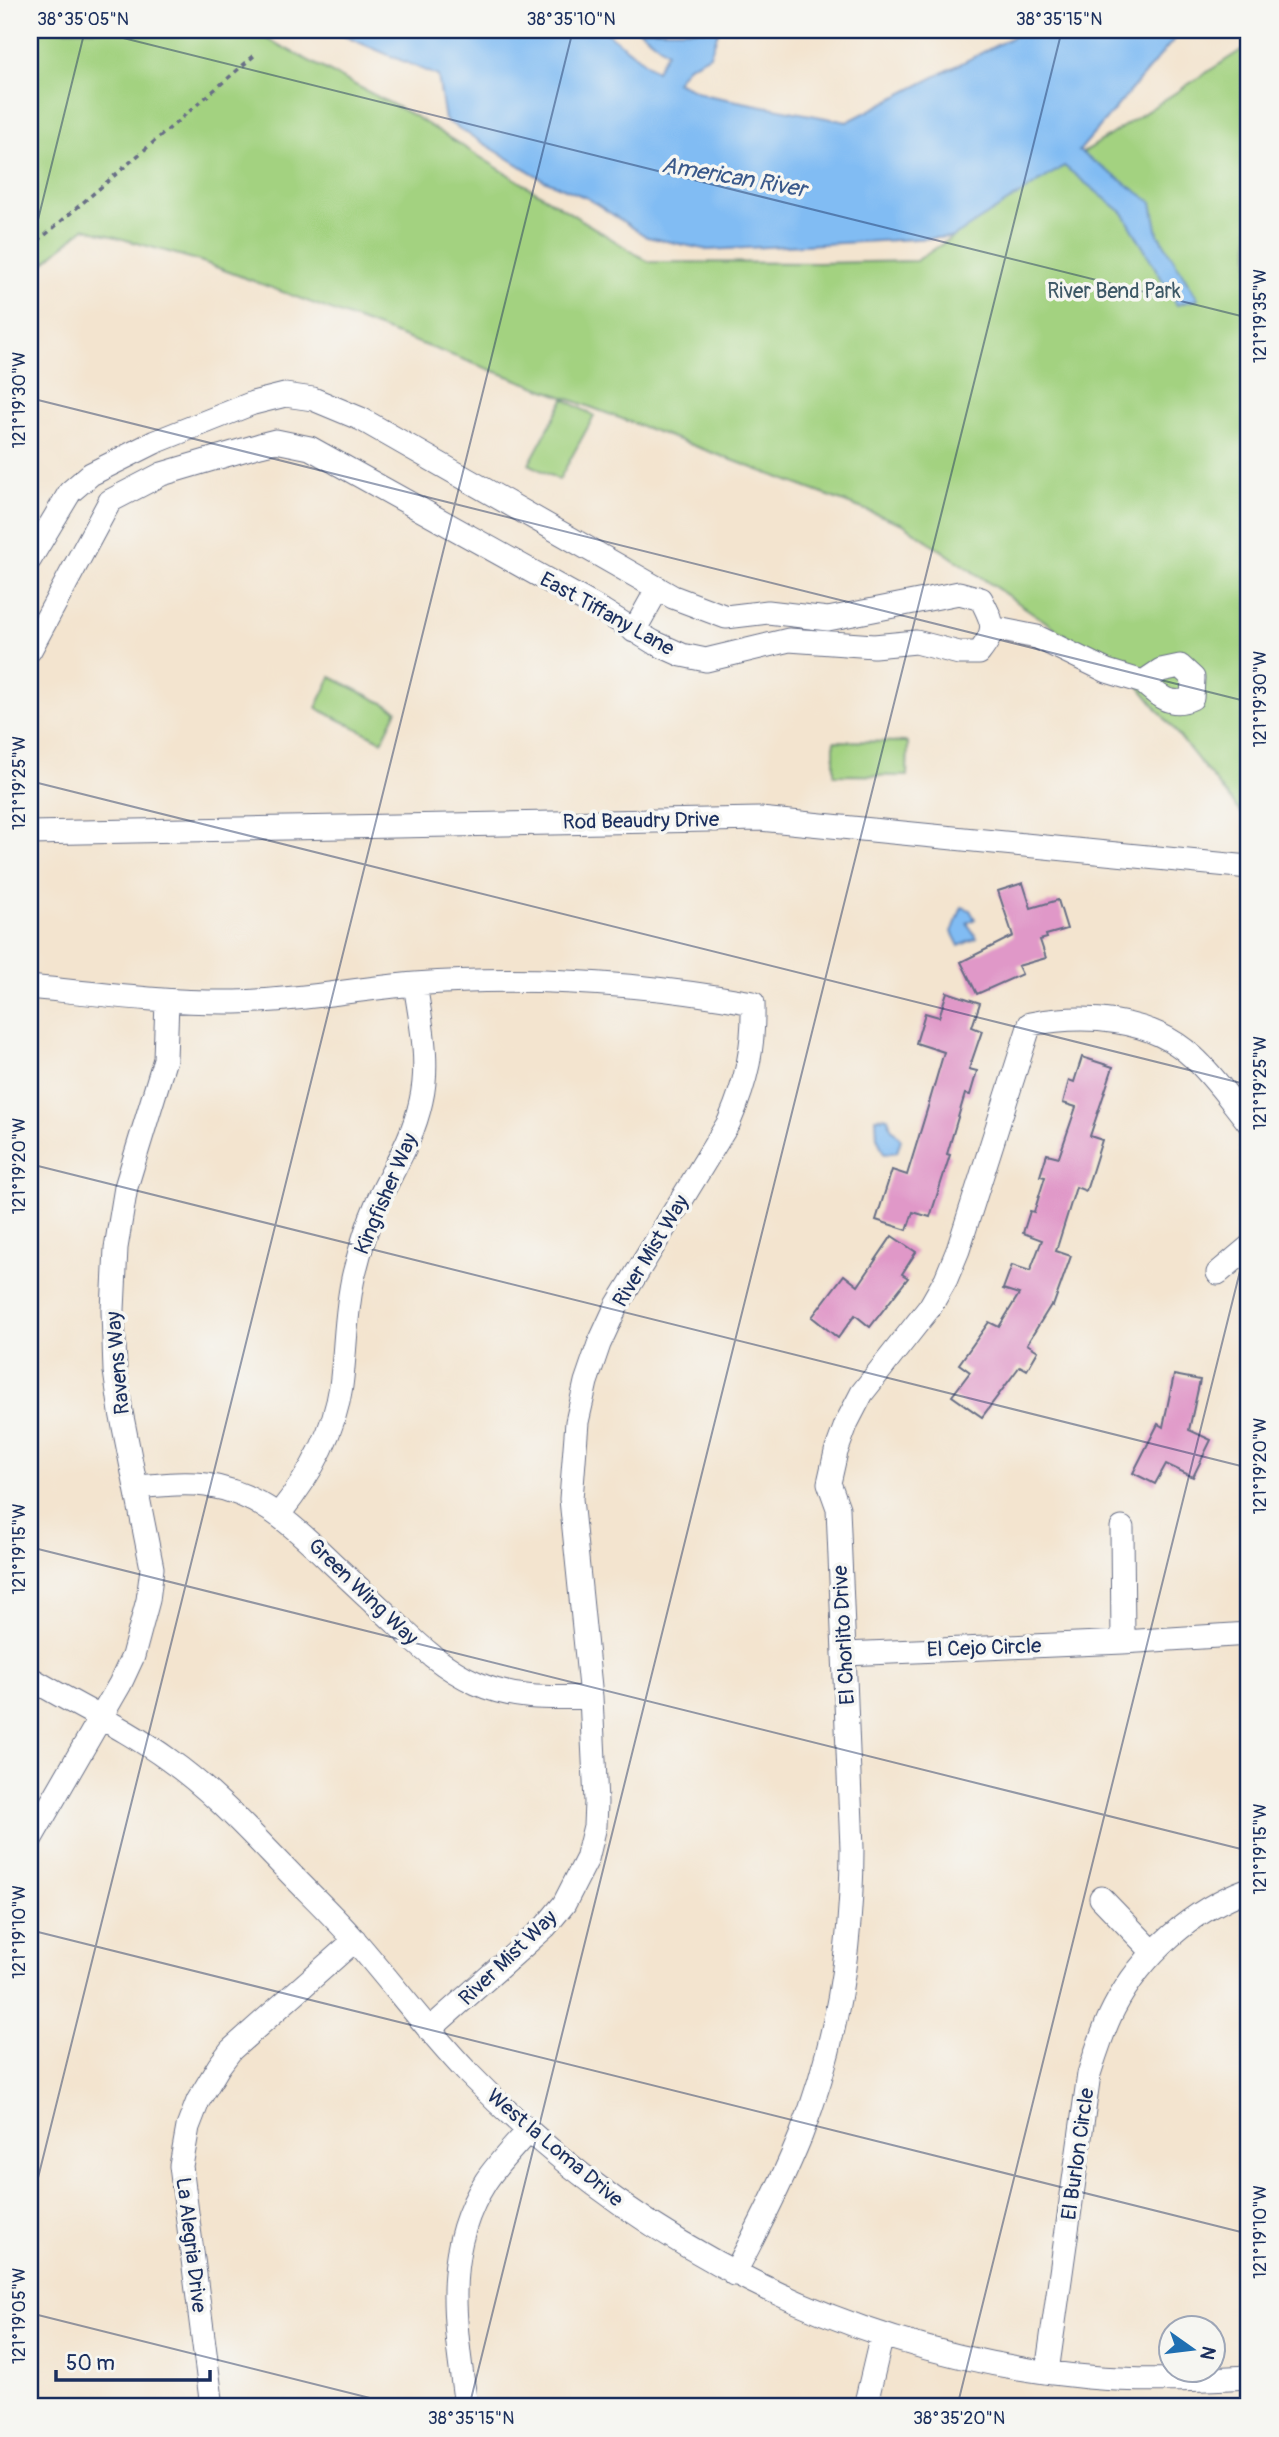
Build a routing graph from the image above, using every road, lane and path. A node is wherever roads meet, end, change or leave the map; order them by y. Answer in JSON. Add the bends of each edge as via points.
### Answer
{"nodes":[{"id":1,"x":255,"y":55,"type":"dead end"},
{"id":2,"x":30,"y":248,"type":"edge"},
{"id":3,"x":30,"y":559,"type":"edge"},
{"id":4,"x":658,"y":588,"type":"junction"},
{"id":5,"x":992,"y":628,"type":"junction"},
{"id":6,"x":634,"y":631,"type":"junction"},
{"id":7,"x":30,"y":650,"type":"edge"},
{"id":8,"x":1143,"y":682,"type":"dead end"},
{"id":9,"x":30,"y":833,"type":"edge"},
{"id":10,"x":1249,"y":867,"type":"edge"},
{"id":11,"x":415,"y":984,"type":"junction"},
{"id":12,"x":30,"y":987,"type":"edge"},
{"id":13,"x":167,"y":1001,"type":"junction"},
{"id":14,"x":1249,"y":1123,"type":"edge"},
{"id":15,"x":1249,"y":1247,"type":"edge"},
{"id":16,"x":1218,"y":1273,"type":"dead end"},
{"id":17,"x":137,"y":1487,"type":"junction"},
{"id":18,"x":279,"y":1514,"type":"junction"},
{"id":19,"x":1122,"y":1528,"type":"dead end"},
{"id":20,"x":1249,"y":1634,"type":"edge"},
{"id":21,"x":1123,"y":1642,"type":"junction"},
{"id":22,"x":845,"y":1654,"type":"junction"},
{"id":23,"x":30,"y":1678,"type":"edge"},
{"id":24,"x":591,"y":1697,"type":"junction"},
{"id":25,"x":99,"y":1719,"type":"junction"},
{"id":26,"x":30,"y":1840,"type":"edge"},
{"id":27,"x":1249,"y":1889,"type":"edge"},
{"id":28,"x":1101,"y":1898,"type":"dead end"},
{"id":29,"x":355,"y":1940,"type":"junction"},
{"id":30,"x":1153,"y":1952,"type":"junction"},
{"id":31,"x":429,"y":2030,"type":"junction"},
{"id":32,"x":528,"y":2131,"type":"junction"},
{"id":33,"x":734,"y":2274,"type":"junction"},
{"id":34,"x":882,"y":2335,"type":"junction"},
{"id":35,"x":1047,"y":2372,"type":"junction"},
{"id":36,"x":1249,"y":2377,"type":"edge"},
{"id":37,"x":212,"y":2407,"type":"edge"},
{"id":38,"x":466,"y":2407,"type":"edge"},
{"id":39,"x":865,"y":2407,"type":"edge"}],
"edges":[{"from":1,"to":2,"type":"path"},
{"from":3,"to":4,"type":"street","via":[[69,492],[91,474],[253,402],[285,395],[313,399],[361,419]]},
{"from":4,"to":5,"type":"street","via":[[726,617],[768,612],[828,619],[959,593],[981,599]]},
{"from":4,"to":6,"type":"street"},
{"from":5,"to":6,"type":"street","name":"East Tiffany Lane","via":[[979,653],[916,642],[874,646],[789,640],[706,660],[682,656]]},
{"from":5,"to":8,"type":"street","via":[[1037,637],[1107,671]]},
{"from":6,"to":7,"type":"street","name":"East Tiffany Lane","via":[[310,448],[276,441],[162,474],[110,501]]},
{"from":9,"to":10,"type":"street","name":"Rod Beaudry Drive","via":[[760,819]]},
{"from":11,"to":13,"type":"street","name":"River Mist Way","via":[[291,999]]},
{"from":11,"to":18,"type":"street","name":"Kingfisher Way","via":[[424,1040],[422,1099],[410,1137],[363,1239],[347,1316],[341,1385],[328,1435],[313,1466]]},
{"from":11,"to":24,"type":"street","name":"River Mist Way","via":[[563,981],[693,992],[753,1003],[750,1063],[729,1122],[616,1307],[586,1382],[577,1422],[571,1499]]},
{"from":12,"to":13,"type":"street","name":"River Mist Way"},
{"from":13,"to":17,"type":"street","name":"Ravens Way","via":[[165,1059],[130,1174],[116,1248],[116,1371]]},
{"from":14,"to":22,"type":"street","name":"El Chorlito Drive","via":[[1200,1063],[1170,1040],[1114,1021],[1055,1019],[1030,1024],[946,1279],[912,1333],[862,1393],[836,1452],[829,1483],[838,1508]]},
{"from":15,"to":16,"type":"street"},
{"from":17,"to":18,"type":"street","name":"Green Wing Way","via":[[206,1485],[250,1498]]},
{"from":17,"to":25,"type":"street","name":"Ravens Way","via":[[152,1568],[148,1600],[133,1656]]},
{"from":18,"to":24,"type":"street","name":"Green Wing Way","via":[[448,1668],[509,1694]]},
{"from":19,"to":21,"type":"street"},
{"from":20,"to":21,"type":"street","name":"El Cejo Circle"},
{"from":21,"to":22,"type":"street","name":"El Cejo Circle"},
{"from":22,"to":33,"type":"street","name":"El Chorlito Drive","via":[[852,1888],[843,1984],[801,2135]]},
{"from":23,"to":25,"type":"street","name":"West la Loma Drive"},
{"from":24,"to":31,"type":"street","name":"River Mist Way","via":[[595,1826],[576,1881],[545,1927]]},
{"from":25,"to":26,"type":"street","name":"Ravens Way"},
{"from":25,"to":29,"type":"street","name":"West la Loma Drive","via":[[168,1759],[207,1791]]},
{"from":27,"to":30,"type":"street","name":"El Burlon Circle","via":[[1209,1908]]},
{"from":28,"to":30,"type":"street"},
{"from":29,"to":31,"type":"street","name":"West la Loma Drive"},
{"from":29,"to":37,"type":"street","name":"La Alegria Drive","via":[[231,2050],[207,2085],[188,2127],[181,2166],[183,2192]]},
{"from":30,"to":35,"type":"street","name":"El Burlon Circle","via":[[1114,2008],[1089,2074]]},
{"from":31,"to":32,"type":"street","name":"West la Loma Drive"},
{"from":32,"to":33,"type":"street","name":"West la Loma Drive","via":[[619,2204]]},
{"from":32,"to":38,"type":"street","via":[[487,2180],[463,2229],[457,2253],[454,2316]]},
{"from":33,"to":34,"type":"street","name":"West la Loma Drive"},
{"from":34,"to":35,"type":"street","name":"West la Loma Drive"},
{"from":34,"to":39,"type":"street"},
{"from":35,"to":36,"type":"street","name":"West la Loma Drive","via":[[1129,2379]]}]}
